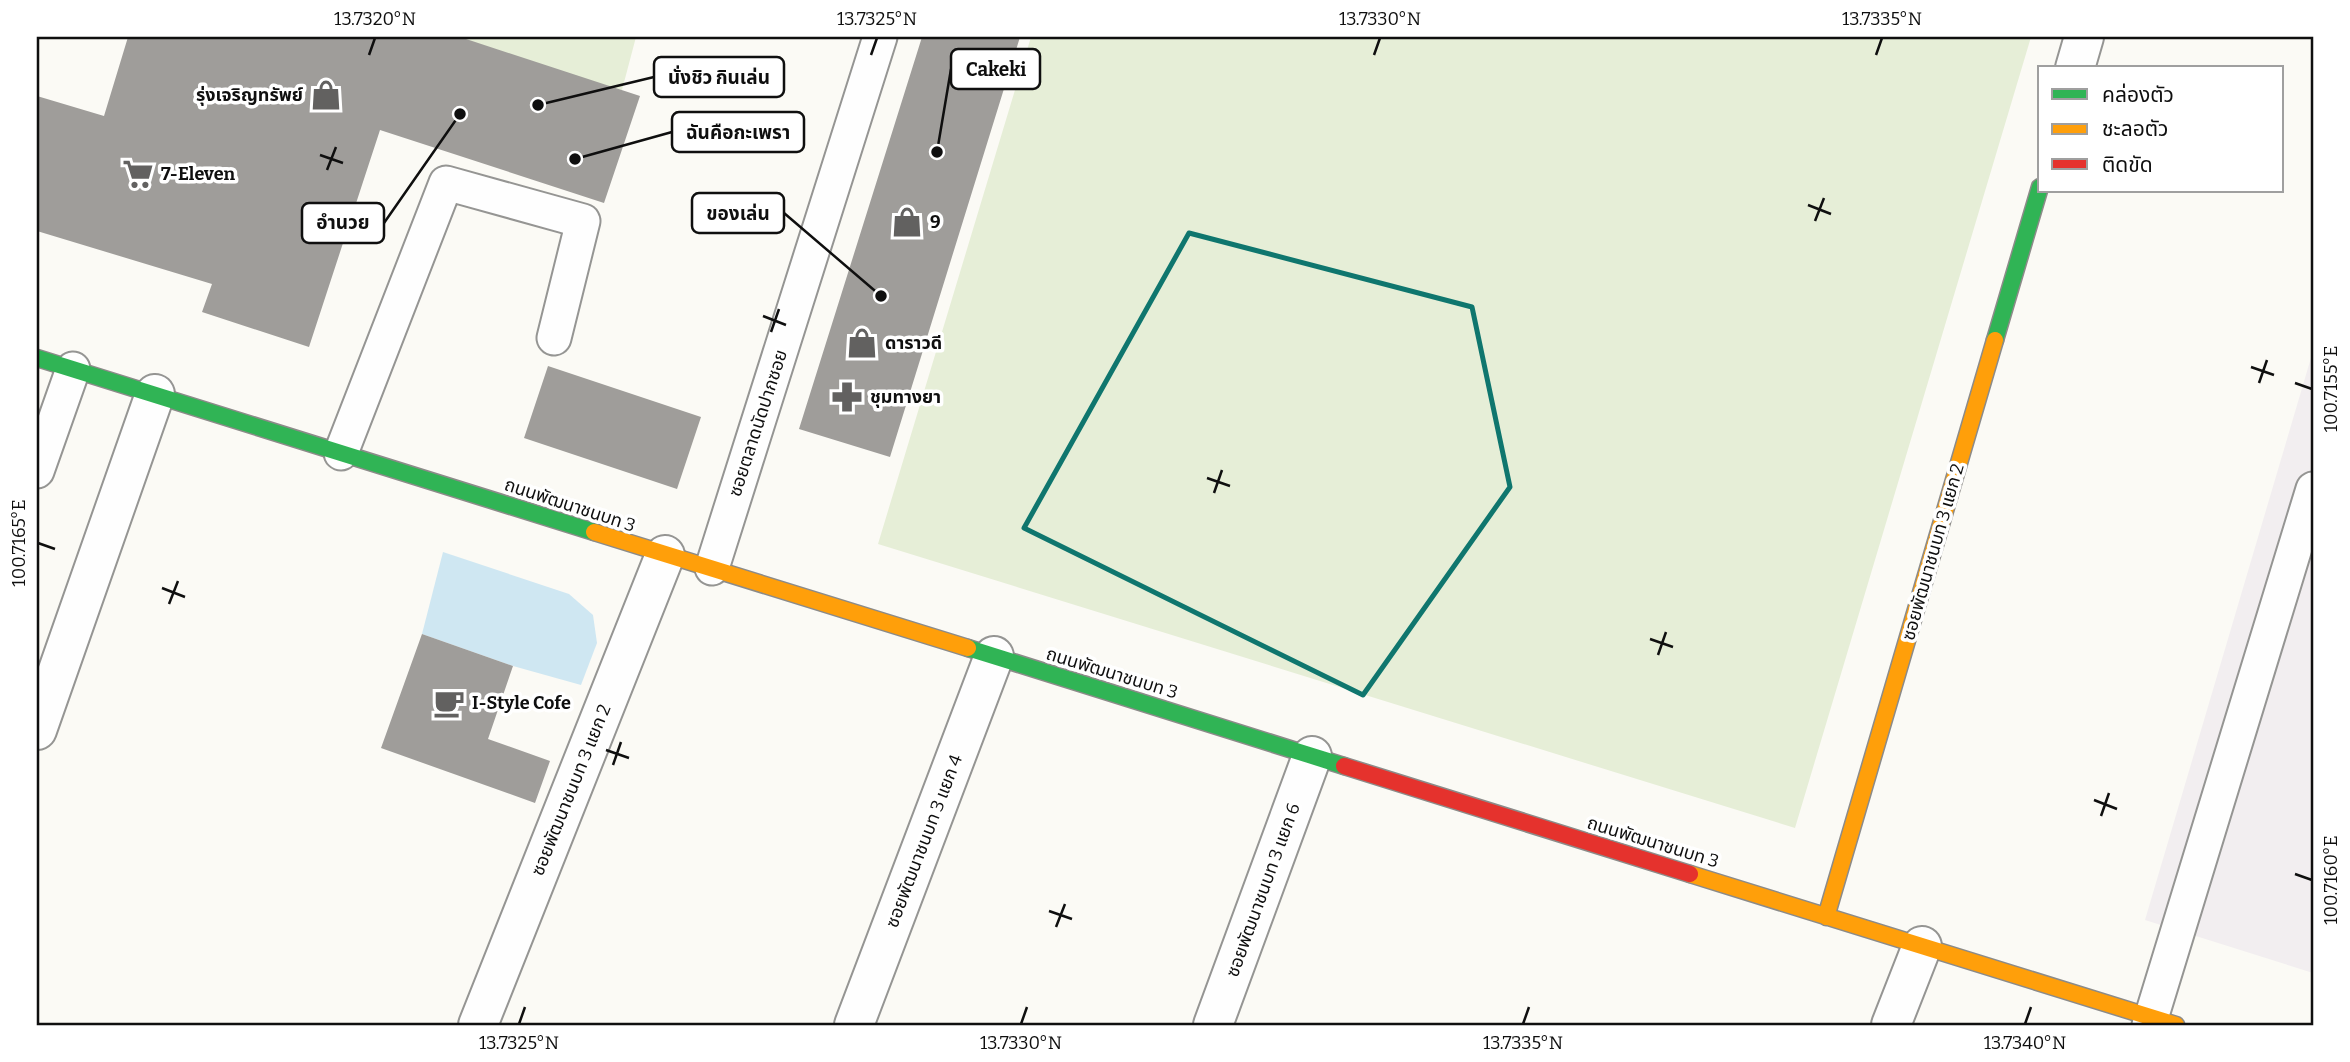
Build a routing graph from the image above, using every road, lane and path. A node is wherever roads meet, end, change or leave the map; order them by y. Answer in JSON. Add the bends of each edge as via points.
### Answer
{"nodes":[{"id":1,"x":880,"y":37,"type":"edge"},
{"id":2,"x":2084,"y":37,"type":"edge"},
{"id":3,"x":2076,"y":66,"type":"edge"},
{"id":4,"x":2039,"y":192,"type":"edge"},
{"id":5,"x":554,"y":338,"type":"dead end"},
{"id":6,"x":37,"y":358,"type":"edge"},
{"id":7,"x":73,"y":369,"type":"junction"},
{"id":8,"x":155,"y":394,"type":"junction"},
{"id":9,"x":341,"y":453,"type":"junction"},
{"id":10,"x":37,"y":471,"type":"edge"},
{"id":11,"x":2313,"y":489,"type":"edge"},
{"id":12,"x":665,"y":555,"type":"junction"},
{"id":13,"x":712,"y":568,"type":"junction"},
{"id":14,"x":994,"y":656,"type":"junction"},
{"id":15,"x":37,"y":730,"type":"edge"},
{"id":16,"x":1312,"y":756,"type":"junction"},
{"id":17,"x":1826,"y":917,"type":"junction"},
{"id":18,"x":1922,"y":946,"type":"junction"},
{"id":19,"x":2158,"y":1023,"type":"edge"},
{"id":20,"x":478,"y":1025,"type":"edge"},
{"id":21,"x":854,"y":1025,"type":"edge"},
{"id":22,"x":1213,"y":1025,"type":"edge"},
{"id":23,"x":1891,"y":1025,"type":"edge"}],
"edges":[{"from":1,"to":13,"type":"lane","name":"ซอยตลาดนัดปากซอย"},
{"from":2,"to":3,"type":"street"},
{"from":4,"to":17,"type":"street","name":"ซอยพัฒนาชนบท 3 แยก 2"},
{"from":5,"to":9,"type":"lane","via":[[583,221],[446,183]]},
{"from":6,"to":7,"type":"street","name":"ถนนพัฒนาชนบท 3"},
{"from":7,"to":8,"type":"street","name":"ถนนพัฒนาชนบท 3"},
{"from":7,"to":10,"type":"lane"},
{"from":8,"to":9,"type":"street","name":"ถนนพัฒนาชนบท 3"},
{"from":8,"to":15,"type":"street"},
{"from":9,"to":12,"type":"street","name":"ถนนพัฒนาชนบท 3"},
{"from":11,"to":19,"type":"lane"},
{"from":12,"to":13,"type":"street","name":"ถนนพัฒนาชนบท 3"},
{"from":12,"to":20,"type":"street","name":"ซอยพัฒนาชนบท 3 แยก 2"},
{"from":13,"to":14,"type":"street","name":"ถนนพัฒนาชนบท 3"},
{"from":14,"to":16,"type":"street","name":"ถนนพัฒนาชนบท 3"},
{"from":14,"to":21,"type":"street","name":"ซอยพัฒนาชนบท 3 แยก 4"},
{"from":16,"to":17,"type":"street","name":"ถนนพัฒนาชนบท 3"},
{"from":16,"to":22,"type":"street","name":"ซอยพัฒนาชนบท 3 แยก 6"},
{"from":17,"to":18,"type":"street","name":"ถนนพัฒนาชนบท 3"},
{"from":18,"to":19,"type":"street","name":"ถนนพัฒนาชนบท 3"},
{"from":18,"to":23,"type":"street"}]}
